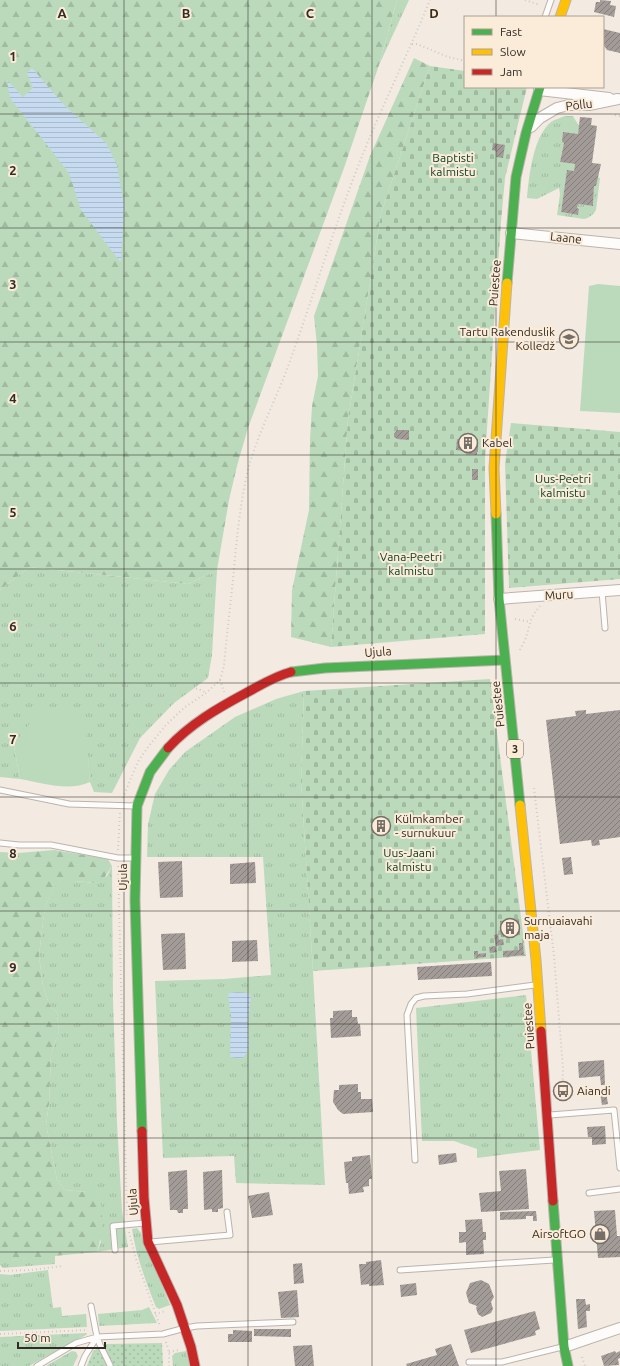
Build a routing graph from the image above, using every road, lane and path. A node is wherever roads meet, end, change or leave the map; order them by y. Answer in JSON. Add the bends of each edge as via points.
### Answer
{"nodes":[{"id":1,"x":430,"y":0,"type":"edge"},
{"id":2,"x":525,"y":0,"type":"edge"},
{"id":3,"x":551,"y":0,"type":"edge"},
{"id":4,"x":566,"y":0,"type":"edge"},
{"id":5,"x":573,"y":0,"type":"edge"},
{"id":6,"x":543,"y":6,"type":"dead end"},
{"id":7,"x":561,"y":13,"type":"edge"},
{"id":8,"x":545,"y":16,"type":"edge"},
{"id":9,"x":464,"y":61,"type":"edge"},
{"id":10,"x":540,"y":88,"type":"edge"},
{"id":11,"x":619,"y":100,"type":"edge"},
{"id":12,"x":615,"y":115,"type":"dead end"},
{"id":13,"x":620,"y":116,"type":"edge"},
{"id":14,"x":526,"y":133,"type":"junction"},
{"id":15,"x":511,"y":232,"type":"junction"},
{"id":16,"x":620,"y":244,"type":"edge"},
{"id":17,"x":620,"y":590,"type":"edge"},
{"id":18,"x":602,"y":591,"type":"junction"},
{"id":19,"x":499,"y":599,"type":"junction"},
{"id":20,"x":508,"y":617,"type":"dead end"},
{"id":21,"x":530,"y":622,"type":"dead end"},
{"id":22,"x":605,"y":628,"type":"dead end"},
{"id":23,"x":0,"y":633,"type":"edge"},
{"id":24,"x":505,"y":660,"type":"junction"},
{"id":25,"x":206,"y":693,"type":"dead end"},
{"id":26,"x":0,"y":790,"type":"edge"},
{"id":27,"x":137,"y":806,"type":"junction"},
{"id":28,"x":0,"y":843,"type":"edge"},
{"id":29,"x":135,"y":858,"type":"junction"},
{"id":30,"x":538,"y":985,"type":"junction"},
{"id":31,"x":547,"y":1116,"type":"junction"},
{"id":32,"x":619,"y":1141,"type":"edge"},
{"id":33,"x":415,"y":1160,"type":"dead end"},
{"id":34,"x":620,"y":1168,"type":"edge"},
{"id":35,"x":620,"y":1189,"type":"edge"},
{"id":36,"x":589,"y":1192,"type":"dead end"},
{"id":37,"x":227,"y":1212,"type":"dead end"},
{"id":38,"x":146,"y":1222,"type":"junction"},
{"id":39,"x":148,"y":1242,"type":"junction"},
{"id":40,"x":115,"y":1250,"type":"dead end"},
{"id":41,"x":557,"y":1260,"type":"junction"},
{"id":42,"x":62,"y":1266,"type":"dead end"},
{"id":43,"x":400,"y":1270,"type":"dead end"},
{"id":44,"x":0,"y":1271,"type":"edge"},
{"id":45,"x":92,"y":1306,"type":"dead end"},
{"id":46,"x":170,"y":1309,"type":"dead end"},
{"id":47,"x":156,"y":1314,"type":"dead end"},
{"id":48,"x":293,"y":1322,"type":"dead end"},
{"id":49,"x":185,"y":1328,"type":"junction"},
{"id":50,"x":620,"y":1328,"type":"edge"},
{"id":51,"x":95,"y":1330,"type":"junction"},
{"id":52,"x":0,"y":1334,"type":"edge"},
{"id":53,"x":98,"y":1337,"type":"junction"},
{"id":54,"x":564,"y":1347,"type":"junction"},
{"id":55,"x":184,"y":1349,"type":"dead end"},
{"id":56,"x":169,"y":1352,"type":"dead end"},
{"id":57,"x":469,"y":1362,"type":"dead end"},
{"id":58,"x":110,"y":1365,"type":"edge"},
{"id":59,"x":37,"y":1366,"type":"edge"},
{"id":60,"x":81,"y":1366,"type":"edge"},
{"id":61,"x":195,"y":1366,"type":"edge"},
{"id":62,"x":568,"y":1366,"type":"edge"}],
"edges":[{"from":1,"to":9,"type":"path","via":[[412,44]]},
{"from":2,"to":6,"type":"path"},
{"from":3,"to":8,"type":"lane"},
{"from":4,"to":7,"type":"main road"},
{"from":5,"to":7,"type":"lane"},
{"from":10,"to":11,"type":"street","name":"Põllu"},
{"from":10,"to":14,"type":"main road","name":"Puiestee","number":"3"},
{"from":11,"to":14,"type":"street","name":"Põllu","via":[[557,108],[540,118]]},
{"from":12,"to":13,"type":"path"},
{"from":14,"to":15,"type":"main road","name":"Puiestee","number":"3","via":[[516,177]]},
{"from":15,"to":16,"type":"street","name":"Laane"},
{"from":15,"to":19,"type":"main road","name":"Puiestee","number":"3","via":[[494,468]]},
{"from":17,"to":18,"type":"street","name":"Muru"},
{"from":18,"to":19,"type":"street","name":"Muru"},
{"from":18,"to":22,"type":"lane"},
{"from":19,"to":24,"type":"main road","name":"Puiestee","number":"3"},
{"from":20,"to":21,"type":"path"},
{"from":23,"to":25,"type":"path","via":[[17,628],[37,627],[55,634],[85,638],[98,644],[125,682],[145,694],[189,686]]},
{"from":24,"to":27,"type":"main road","name":"Ujula","via":[[312,669],[270,680],[193,724],[170,745],[151,771]]},
{"from":24,"to":30,"type":"main road","name":"Puiestee","number":"3"},
{"from":26,"to":27,"type":"lane","via":[[69,804]]},
{"from":27,"to":29,"type":"main road","name":"Ujula"},
{"from":28,"to":29,"type":"lane","via":[[51,845],[118,858]]},
{"from":29,"to":38,"type":"main road","name":"Ujula"},
{"from":30,"to":31,"type":"main road","name":"Puiestee","number":"3"},
{"from":30,"to":33,"type":"lane","via":[[467,994],[424,996],[416,998],[411,1004],[406,1015]]},
{"from":31,"to":32,"type":"lane","via":[[614,1110]]},
{"from":31,"to":41,"type":"main road","name":"Puiestee","number":"3"},
{"from":32,"to":34,"type":"lane"},
{"from":35,"to":36,"type":"lane"},
{"from":37,"to":39,"type":"lane","via":[[230,1234]]},
{"from":38,"to":39,"type":"main road","name":"Ujula"},
{"from":38,"to":40,"type":"lane","via":[[113,1226]]},
{"from":39,"to":49,"type":"main road","name":"Ujula"},
{"from":41,"to":43,"type":"lane"},
{"from":41,"to":54,"type":"main road","name":"Puiestee","number":"3"},
{"from":42,"to":44,"type":"path"},
{"from":45,"to":51,"type":"lane"},
{"from":46,"to":47,"type":"path"},
{"from":48,"to":49,"type":"lane"},
{"from":49,"to":53,"type":"lane","via":[[163,1334]]},
{"from":49,"to":61,"type":"main road","name":"Ujula"},
{"from":50,"to":54,"type":"street"},
{"from":51,"to":52,"type":"path"},
{"from":51,"to":53,"type":"lane"},
{"from":53,"to":58,"type":"lane"},
{"from":53,"to":59,"type":"lane","via":[[76,1343]]},
{"from":53,"to":60,"type":"lane"},
{"from":54,"to":57,"type":"lane","via":[[502,1362]]},
{"from":54,"to":62,"type":"main road","name":"Puiestee","number":"3"},
{"from":55,"to":56,"type":"path"}]}
